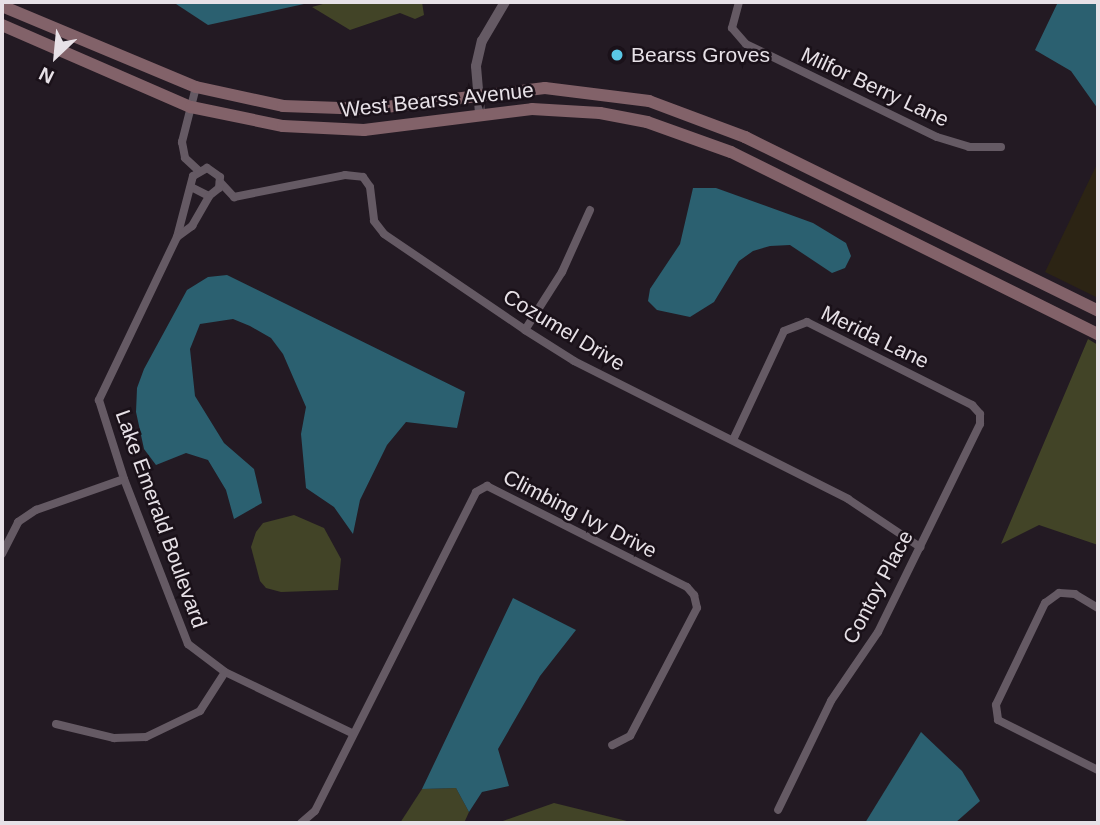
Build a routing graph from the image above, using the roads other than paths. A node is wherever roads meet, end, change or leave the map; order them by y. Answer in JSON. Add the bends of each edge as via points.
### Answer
{"nodes":[{"id":1,"x":505,"y":2,"type":"edge"},
{"id":2,"x":739,"y":2,"type":"edge"},
{"id":3,"x":2,"y":6,"type":"edge"},
{"id":4,"x":2,"y":25,"type":"edge"},
{"id":5,"x":196,"y":86,"type":"junction"},
{"id":6,"x":477,"y":93,"type":"junction"},
{"id":7,"x":191,"y":107,"type":"junction"},
{"id":8,"x":480,"y":113,"type":"junction"},
{"id":9,"x":1001,"y":146,"type":"dead end"},
{"id":10,"x":198,"y":170,"type":"junction"},
{"id":11,"x":220,"y":182,"type":"junction"},
{"id":12,"x":193,"y":188,"type":"junction"},
{"id":13,"x":209,"y":196,"type":"junction"},
{"id":14,"x":590,"y":210,"type":"dead end"},
{"id":15,"x":177,"y":237,"type":"junction"},
{"id":16,"x":1098,"y":311,"type":"edge"},
{"id":17,"x":524,"y":330,"type":"junction"},
{"id":18,"x":1098,"y":334,"type":"edge"},
{"id":19,"x":980,"y":414,"type":"joint"},
{"id":20,"x":733,"y":440,"type":"junction"},
{"id":21,"x":124,"y":479,"type":"junction"},
{"id":22,"x":920,"y":547,"type":"junction"},
{"id":23,"x":2,"y":554,"type":"edge"},
{"id":24,"x":1098,"y":608,"type":"edge"},
{"id":25,"x":225,"y":672,"type":"junction"},
{"id":26,"x":57,"y":724,"type":"dead end"},
{"id":27,"x":352,"y":733,"type":"junction"},
{"id":28,"x":612,"y":746,"type":"dead end"},
{"id":29,"x":1098,"y":770,"type":"edge"},
{"id":30,"x":778,"y":810,"type":"dead end"},
{"id":31,"x":301,"y":823,"type":"edge"}],
"edges":[{"from":1,"to":6,"type":"street","via":[[482,41]]},
{"from":2,"to":9,"type":"street","name":"Milfor Berry Lane","via":[[732,28],[746,44],[937,137],[970,147]]},
{"from":3,"to":5,"type":"main road","name":"West Bearss Avenue"},
{"from":4,"to":7,"type":"main road","name":"West Bearss Avenue"},
{"from":5,"to":6,"type":"main road","name":"West Bearss Avenue","via":[[273,105],[332,110]]},
{"from":5,"to":7,"type":"street"},
{"from":6,"to":8,"type":"street"},
{"from":6,"to":16,"type":"main road","name":"West Bearss Avenue","via":[[577,89],[649,101],[696,116]]},
{"from":7,"to":8,"type":"main road","name":"West Bearss Avenue","via":[[283,127],[344,130]]},
{"from":7,"to":10,"type":"street","via":[[182,142],[185,158]]},
{"from":8,"to":18,"type":"main road","name":"West Bearss Avenue","via":[[577,110],[676,130],[731,152]]},
{"from":10,"to":11,"type":"street","via":[[214,170]]},
{"from":10,"to":12,"type":"street","name":"Lake Emerald Boulevard"},
{"from":11,"to":13,"type":"street","name":"Lake Emerald Boulevard"},
{"from":11,"to":17,"type":"street","name":"Cozumel Drive","via":[[234,197],[345,175],[363,177],[370,187],[374,221],[384,234]]},
{"from":12,"to":13,"type":"street"},
{"from":12,"to":15,"type":"street","name":"Lake Emerald Boulevard"},
{"from":13,"to":15,"type":"street","name":"Lake Emerald Boulevard","via":[[192,226]]},
{"from":14,"to":17,"type":"street","via":[[562,272]]},
{"from":15,"to":21,"type":"street","name":"Lake Emerald Boulevard","via":[[99,400]]},
{"from":17,"to":20,"type":"street","name":"Cozumel Drive","via":[[574,361]]},
{"from":19,"to":20,"type":"street","name":"Merida Lane","via":[[972,405],[807,322],[784,331]]},
{"from":19,"to":22,"type":"street","name":"Contoy Place","via":[[980,424]]},
{"from":20,"to":22,"type":"street","name":"Cozumel Drive","via":[[848,499]]},
{"from":21,"to":23,"type":"street","via":[[36,510],[18,522]]},
{"from":21,"to":25,"type":"street","name":"Lake Emerald Boulevard","via":[[188,644]]},
{"from":22,"to":30,"type":"street","name":"Contoy Place","via":[[878,632],[831,701]]},
{"from":24,"to":29,"type":"street","via":[[1074,594],[1059,593],[1045,603],[996,705],[998,720]]},
{"from":25,"to":26,"type":"street","via":[[200,711],[146,737],[114,738]]},
{"from":25,"to":27,"type":"street","name":"Lake Emerald Boulevard"},
{"from":27,"to":28,"type":"street","name":"Climbing Ivy Drive","via":[[476,492],[486,486],[687,587],[694,595],[696,608],[630,736]]},
{"from":27,"to":31,"type":"street","name":"Climbing Ivy Drive","via":[[315,811]]}]}
